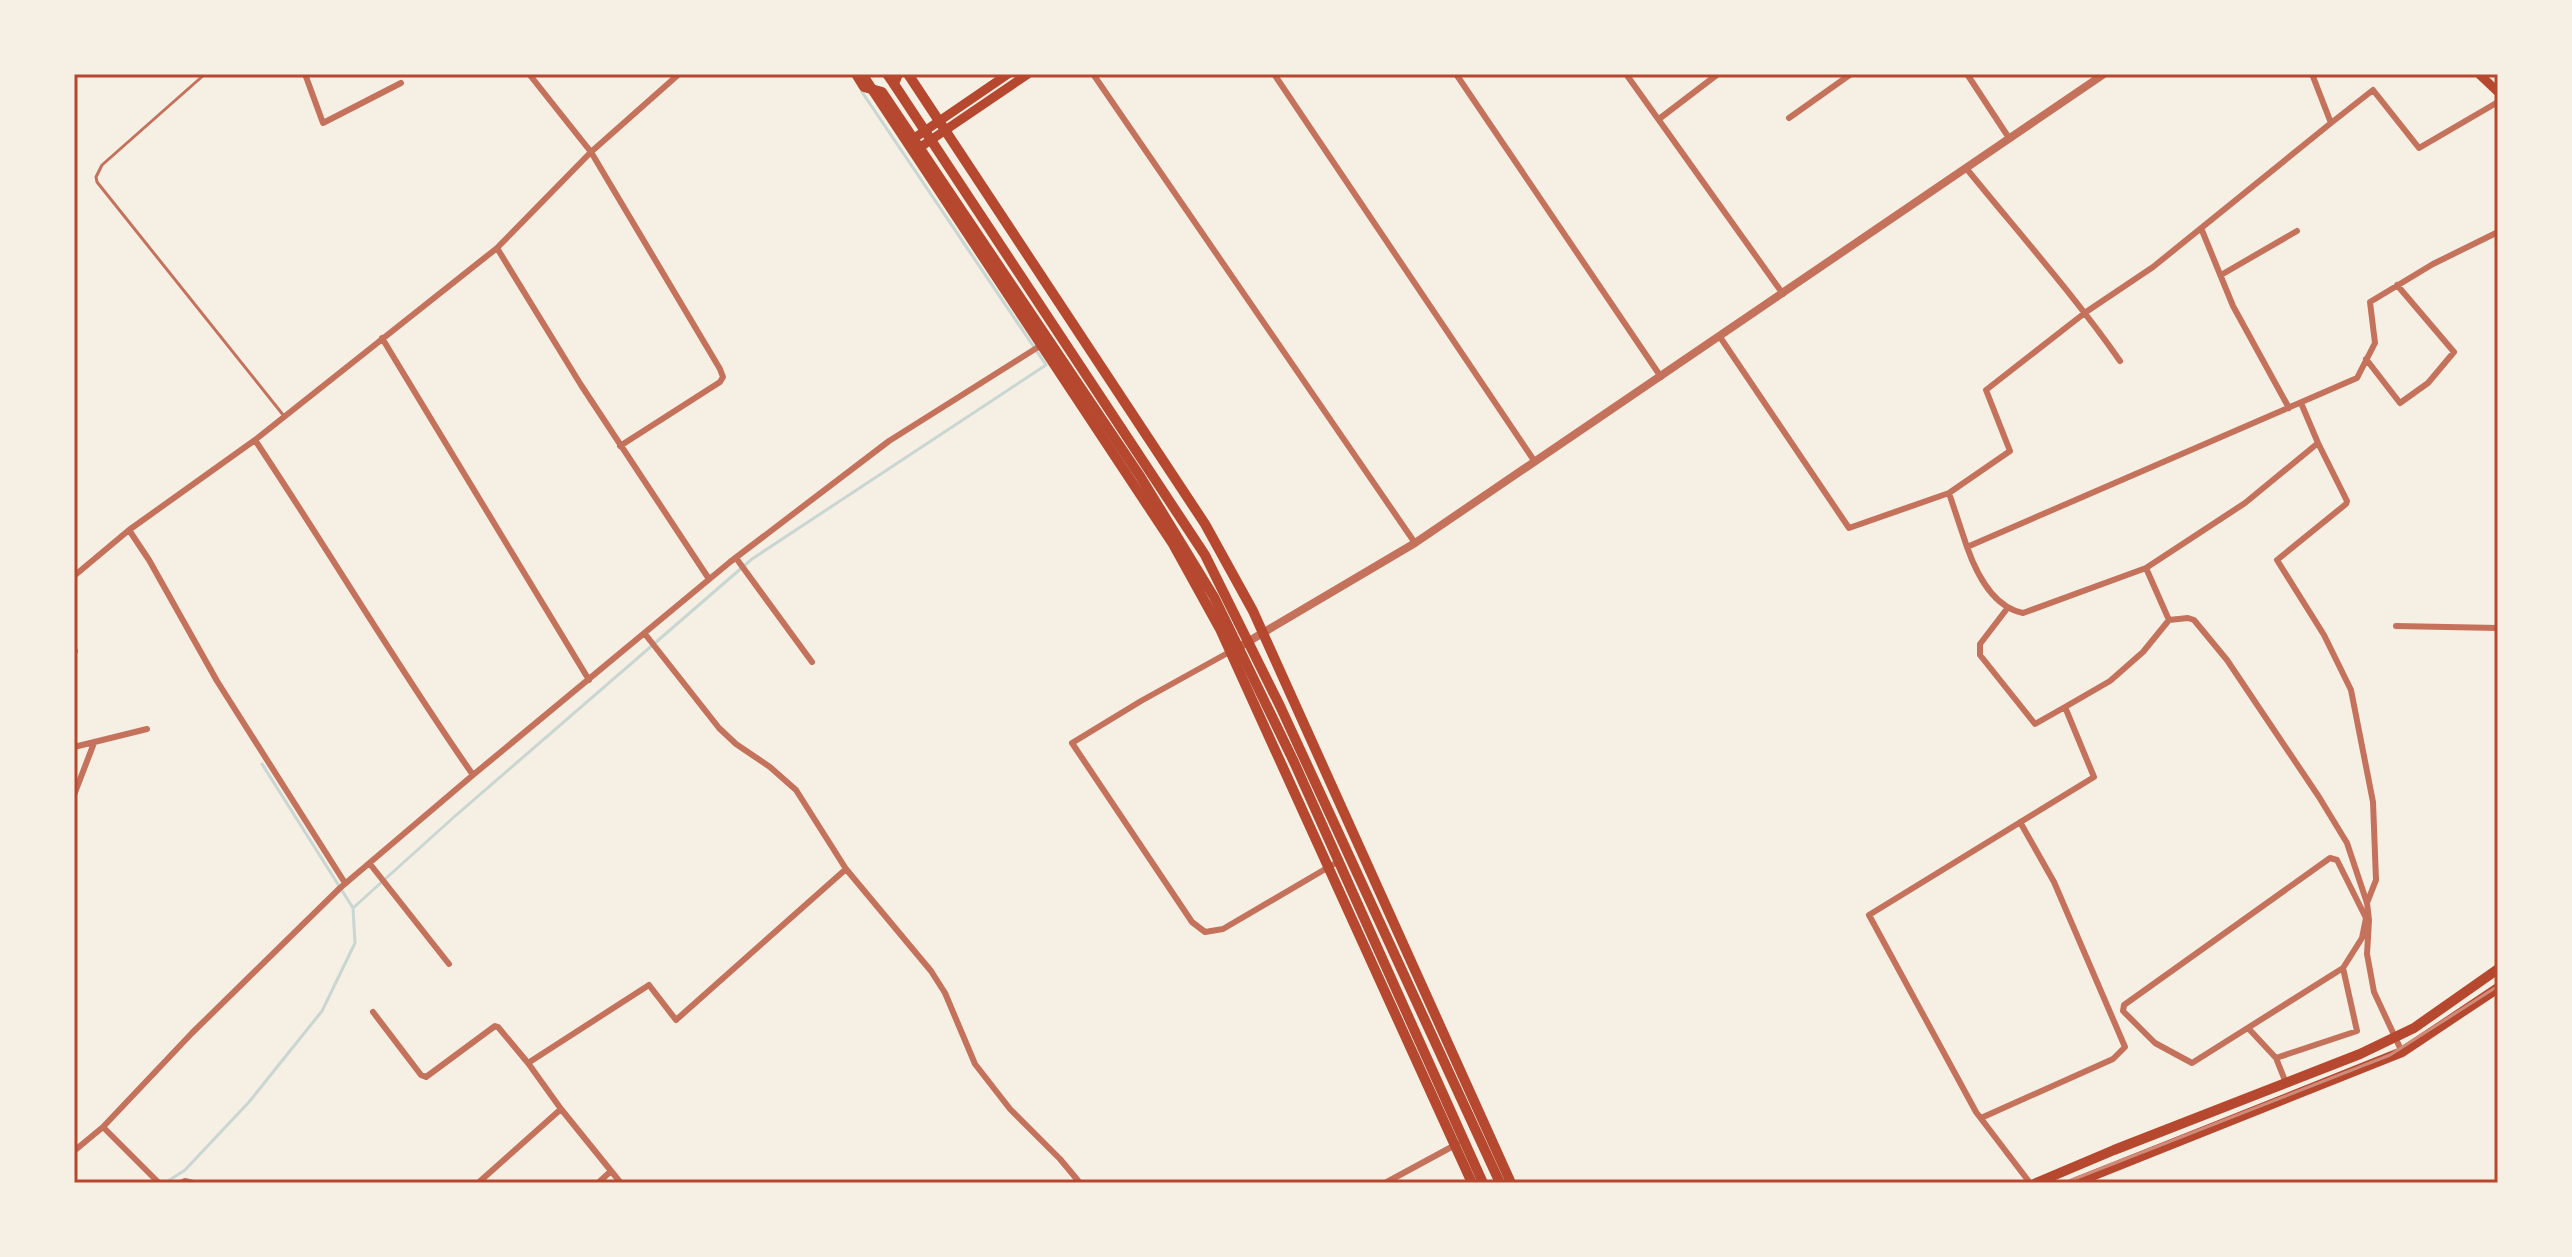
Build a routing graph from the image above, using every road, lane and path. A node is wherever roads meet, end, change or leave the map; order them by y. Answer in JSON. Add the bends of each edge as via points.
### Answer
{"nodes":[{"id":1,"x":205,"y":74,"type":"edge"},
{"id":2,"x":305,"y":74,"type":"edge"},
{"id":3,"x":529,"y":74,"type":"edge"},
{"id":4,"x":679,"y":74,"type":"edge"},
{"id":5,"x":856,"y":74,"type":"edge"},
{"id":6,"x":862,"y":74,"type":"edge"},
{"id":7,"x":870,"y":74,"type":"edge"},
{"id":8,"x":908,"y":74,"type":"edge"},
{"id":9,"x":1008,"y":74,"type":"edge"},
{"id":10,"x":1028,"y":74,"type":"edge"},
{"id":11,"x":1093,"y":74,"type":"edge"},
{"id":12,"x":1274,"y":74,"type":"edge"},
{"id":13,"x":1456,"y":74,"type":"edge"},
{"id":14,"x":1626,"y":74,"type":"edge"},
{"id":15,"x":1718,"y":74,"type":"edge"},
{"id":16,"x":1851,"y":74,"type":"edge"},
{"id":17,"x":1967,"y":74,"type":"edge"},
{"id":18,"x":2104,"y":74,"type":"edge"},
{"id":19,"x":2312,"y":74,"type":"edge"},
{"id":20,"x":2479,"y":74,"type":"edge"},
{"id":21,"x":893,"y":79,"type":"edge"},
{"id":22,"x":401,"y":83,"type":"dead end"},
{"id":23,"x":881,"y":91,"type":"junction"},
{"id":24,"x":2498,"y":92,"type":"edge"},
{"id":25,"x":2498,"y":102,"type":"edge"},
{"id":26,"x":1789,"y":118,"type":"dead end"},
{"id":27,"x":1659,"y":119,"type":"junction"},
{"id":28,"x":2331,"y":123,"type":"junction"},
{"id":29,"x":929,"y":135,"type":"junction"},
{"id":30,"x":2009,"y":138,"type":"junction"},
{"id":31,"x":916,"y":144,"type":"junction"},
{"id":32,"x":591,"y":152,"type":"junction"},
{"id":33,"x":1966,"y":168,"type":"junction"},
{"id":34,"x":2201,"y":228,"type":"junction"},
{"id":35,"x":2297,"y":231,"type":"dead end"},
{"id":36,"x":2498,"y":232,"type":"edge"},
{"id":37,"x":497,"y":248,"type":"junction"},
{"id":38,"x":2221,"y":275,"type":"junction"},
{"id":39,"x":2397,"y":285,"type":"junction"},
{"id":40,"x":1783,"y":294,"type":"junction"},
{"id":41,"x":2086,"y":312,"type":"junction"},
{"id":42,"x":1060,"y":333,"type":"junction"},
{"id":43,"x":1720,"y":337,"type":"junction"},
{"id":44,"x":382,"y":338,"type":"junction"},
{"id":45,"x":1048,"y":340,"type":"junction"},
{"id":46,"x":2366,"y":359,"type":"junction"},
{"id":47,"x":2120,"y":361,"type":"dead end"},
{"id":48,"x":1661,"y":377,"type":"junction"},
{"id":49,"x":2301,"y":403,"type":"junction"},
{"id":50,"x":2289,"y":408,"type":"junction"},
{"id":51,"x":284,"y":416,"type":"junction"},
{"id":52,"x":255,"y":440,"type":"junction"},
{"id":53,"x":2318,"y":443,"type":"junction"},
{"id":54,"x":620,"y":446,"type":"junction"},
{"id":55,"x":1535,"y":462,"type":"junction"},
{"id":56,"x":1949,"y":493,"type":"junction"},
{"id":57,"x":129,"y":530,"type":"junction"},
{"id":58,"x":1415,"y":543,"type":"junction"},
{"id":59,"x":1967,"y":547,"type":"junction"},
{"id":60,"x":736,"y":558,"type":"junction"},
{"id":61,"x":2146,"y":568,"type":"junction"},
{"id":62,"x":74,"y":576,"type":"edge"},
{"id":63,"x":709,"y":579,"type":"junction"},
{"id":64,"x":2006,"y":610,"type":"junction"},
{"id":65,"x":2169,"y":620,"type":"junction"},
{"id":66,"x":2396,"y":626,"type":"dead end"},
{"id":67,"x":2498,"y":628,"type":"edge"},
{"id":68,"x":645,"y":634,"type":"junction"},
{"id":69,"x":1244,"y":644,"type":"junction"},
{"id":70,"x":812,"y":662,"type":"dead end"},
{"id":71,"x":589,"y":680,"type":"junction"},
{"id":72,"x":2065,"y":707,"type":"junction"},
{"id":73,"x":147,"y":729,"type":"dead end"},
{"id":74,"x":94,"y":743,"type":"junction"},
{"id":75,"x":74,"y":747,"type":"edge"},
{"id":76,"x":473,"y":775,"type":"junction"},
{"id":77,"x":74,"y":795,"type":"edge"},
{"id":78,"x":2020,"y":822,"type":"junction"},
{"id":79,"x":1339,"y":861,"type":"junction"},
{"id":80,"x":370,"y":864,"type":"junction"},
{"id":81,"x":846,"y":869,"type":"junction"},
{"id":82,"x":345,"y":883,"type":"junction"},
{"id":83,"x":2367,"y":903,"type":"junction"},
{"id":84,"x":449,"y":964,"type":"dead end"},
{"id":85,"x":2343,"y":968,"type":"junction"},
{"id":86,"x":2496,"y":979,"type":"edge"},
{"id":87,"x":373,"y":1012,"type":"dead end"},
{"id":88,"x":2249,"y":1029,"type":"junction"},
{"id":89,"x":2395,"y":1038,"type":"junction"},
{"id":90,"x":2402,"y":1052,"type":"junction"},
{"id":91,"x":2276,"y":1058,"type":"junction"},
{"id":92,"x":528,"y":1063,"type":"junction"},
{"id":93,"x":2286,"y":1083,"type":"junction"},
{"id":94,"x":561,"y":1109,"type":"junction"},
{"id":95,"x":1981,"y":1118,"type":"junction"},
{"id":96,"x":103,"y":1127,"type":"junction"},
{"id":97,"x":1464,"y":1141,"type":"junction"},
{"id":98,"x":74,"y":1151,"type":"edge"},
{"id":99,"x":611,"y":1171,"type":"junction"},
{"id":100,"x":620,"y":1182,"type":"edge"},
{"id":101,"x":159,"y":1183,"type":"edge"},
{"id":102,"x":181,"y":1183,"type":"edge"},
{"id":103,"x":193,"y":1183,"type":"edge"},
{"id":104,"x":478,"y":1183,"type":"edge"},
{"id":105,"x":598,"y":1183,"type":"edge"},
{"id":106,"x":1080,"y":1183,"type":"edge"},
{"id":107,"x":1385,"y":1183,"type":"edge"},
{"id":108,"x":1472,"y":1183,"type":"edge"},
{"id":109,"x":1483,"y":1183,"type":"edge"},
{"id":110,"x":1500,"y":1183,"type":"edge"},
{"id":111,"x":1511,"y":1183,"type":"edge"},
{"id":112,"x":2030,"y":1183,"type":"edge"},
{"id":113,"x":2036,"y":1183,"type":"edge"},
{"id":114,"x":2074,"y":1183,"type":"edge"}],
"edges":[{"from":1,"to":51,"type":"lane","via":[[124,143],[102,165],[97,182]]},
{"from":2,"to":22,"type":"street","via":[[323,123]]},
{"from":3,"to":32,"type":"street"},
{"from":4,"to":32,"type":"street"},
{"from":5,"to":23,"type":"main road","via":[[864,87]]},
{"from":6,"to":108,"type":"main road","via":[[1173,544],[1220,629]]},
{"from":7,"to":23,"type":"main road"},
{"from":8,"to":111,"type":"main road","via":[[1205,524],[1253,611]]},
{"from":9,"to":29,"type":"main road"},
{"from":10,"to":29,"type":"main road"},
{"from":11,"to":58,"type":"street"},
{"from":12,"to":55,"type":"street"},
{"from":13,"to":48,"type":"street"},
{"from":14,"to":27,"type":"street"},
{"from":15,"to":27,"type":"street"},
{"from":16,"to":26,"type":"street"},
{"from":17,"to":30,"type":"street"},
{"from":18,"to":30,"type":"street"},
{"from":19,"to":28,"type":"street"},
{"from":20,"to":24,"type":"main road"},
{"from":21,"to":29,"type":"main road"},
{"from":23,"to":31,"type":"main road"},
{"from":25,"to":28,"type":"street","via":[[2419,148],[2373,90]]},
{"from":27,"to":40,"type":"street"},
{"from":28,"to":34,"type":"street"},
{"from":29,"to":31,"type":"main road"},
{"from":29,"to":42,"type":"main road"},
{"from":30,"to":33,"type":"street"},
{"from":31,"to":45,"type":"main road"},
{"from":32,"to":37,"type":"street"},
{"from":32,"to":54,"type":"street","via":[[723,377]]},
{"from":33,"to":40,"type":"street"},
{"from":33,"to":41,"type":"street"},
{"from":34,"to":38,"type":"street"},
{"from":34,"to":41,"type":"street"},
{"from":35,"to":38,"type":"street"},
{"from":36,"to":39,"type":"street"},
{"from":37,"to":44,"type":"street"},
{"from":37,"to":54,"type":"street"},
{"from":38,"to":50,"type":"street"},
{"from":39,"to":46,"type":"street","via":[[2370,302],[2375,343]]},
{"from":39,"to":46,"type":"street","via":[[2454,352],[2428,383],[2400,403]]},
{"from":40,"to":43,"type":"street"},
{"from":41,"to":47,"type":"street"},
{"from":41,"to":56,"type":"street","via":[[1986,390],[2010,451]]},
{"from":42,"to":45,"type":"street"},
{"from":42,"to":69,"type":"main road","via":[[1197,542]]},
{"from":43,"to":48,"type":"street"},
{"from":43,"to":56,"type":"street","via":[[1849,528]]},
{"from":44,"to":51,"type":"street"},
{"from":44,"to":71,"type":"street"},
{"from":45,"to":60,"type":"street","via":[[889,441]]},
{"from":45,"to":69,"type":"main road"},
{"from":46,"to":49,"type":"street","via":[[2357,378]]},
{"from":48,"to":55,"type":"street"},
{"from":49,"to":50,"type":"street"},
{"from":49,"to":53,"type":"street"},
{"from":50,"to":59,"type":"street"},
{"from":51,"to":52,"type":"street"},
{"from":52,"to":57,"type":"street"},
{"from":52,"to":76,"type":"street"},
{"from":53,"to":61,"type":"street","via":[[2245,503]]},
{"from":53,"to":83,"type":"street","via":[[2346,504],[2277,560],[2351,690],[2373,802],[2376,880]]},
{"from":54,"to":63,"type":"street"},
{"from":55,"to":58,"type":"street"},
{"from":56,"to":59,"type":"street"},
{"from":57,"to":62,"type":"street"},
{"from":57,"to":82,"type":"street"},
{"from":58,"to":69,"type":"street"},
{"from":59,"to":64,"type":"street","via":[[1976,573]]},
{"from":60,"to":63,"type":"street"},
{"from":60,"to":70,"type":"street"},
{"from":61,"to":64,"type":"street","via":[[2023,613]]},
{"from":61,"to":65,"type":"street"},
{"from":63,"to":68,"type":"street"},
{"from":64,"to":72,"type":"street","via":[[1980,644],[1980,655],[2035,724]]},
{"from":65,"to":72,"type":"street","via":[[2110,681]]},
{"from":65,"to":83,"type":"street","via":[[2194,620],[2227,660],[2347,843]]},
{"from":66,"to":67,"type":"street"},
{"from":68,"to":71,"type":"street"},
{"from":68,"to":81,"type":"street","via":[[719,728],[796,790]]},
{"from":69,"to":79,"type":"main road"},
{"from":69,"to":79,"type":"street","via":[[1072,743],[1192,922],[1205,932],[1223,929]]},
{"from":69,"to":110,"type":"main road"},
{"from":71,"to":76,"type":"street"},
{"from":72,"to":78,"type":"street","via":[[2094,777]]},
{"from":73,"to":74,"type":"street"},
{"from":74,"to":75,"type":"street"},
{"from":74,"to":77,"type":"street"},
{"from":76,"to":80,"type":"street"},
{"from":78,"to":95,"type":"street","via":[[1869,915]]},
{"from":78,"to":95,"type":"street","via":[[2054,882],[2125,1047],[2113,1059]]},
{"from":79,"to":97,"type":"main road"},
{"from":80,"to":82,"type":"street"},
{"from":80,"to":84,"type":"street"},
{"from":81,"to":92,"type":"street","via":[[676,1020],[649,985]]},
{"from":81,"to":106,"type":"street","via":[[931,971],[975,1064]]},
{"from":82,"to":96,"type":"street"},
{"from":83,"to":89,"type":"street","via":[[2374,992]]},
{"from":85,"to":88,"type":"street"},
{"from":85,"to":88,"type":"street","via":[[2362,938],[2366,918],[2337,860],[2330,858],[2122,1007],[2155,1043],[2192,1063]]},
{"from":85,"to":91,"type":"street","via":[[2357,1031]]},
{"from":86,"to":89,"type":"main road"},
{"from":86,"to":90,"type":"main road"},
{"from":87,"to":92,"type":"street","via":[[426,1077],[495,1026]]},
{"from":88,"to":91,"type":"street"},
{"from":89,"to":90,"type":"street"},
{"from":89,"to":93,"type":"main road"},
{"from":90,"to":114,"type":"main road"},
{"from":91,"to":93,"type":"street"},
{"from":92,"to":94,"type":"street"},
{"from":93,"to":113,"type":"main road"},
{"from":94,"to":99,"type":"street"},
{"from":94,"to":104,"type":"street"},
{"from":95,"to":112,"type":"street"},
{"from":96,"to":98,"type":"street"},
{"from":96,"to":101,"type":"street"},
{"from":97,"to":107,"type":"street"},
{"from":97,"to":109,"type":"main road"},
{"from":99,"to":100,"type":"street"},
{"from":99,"to":105,"type":"street"},
{"from":102,"to":103,"type":"street"}]}
